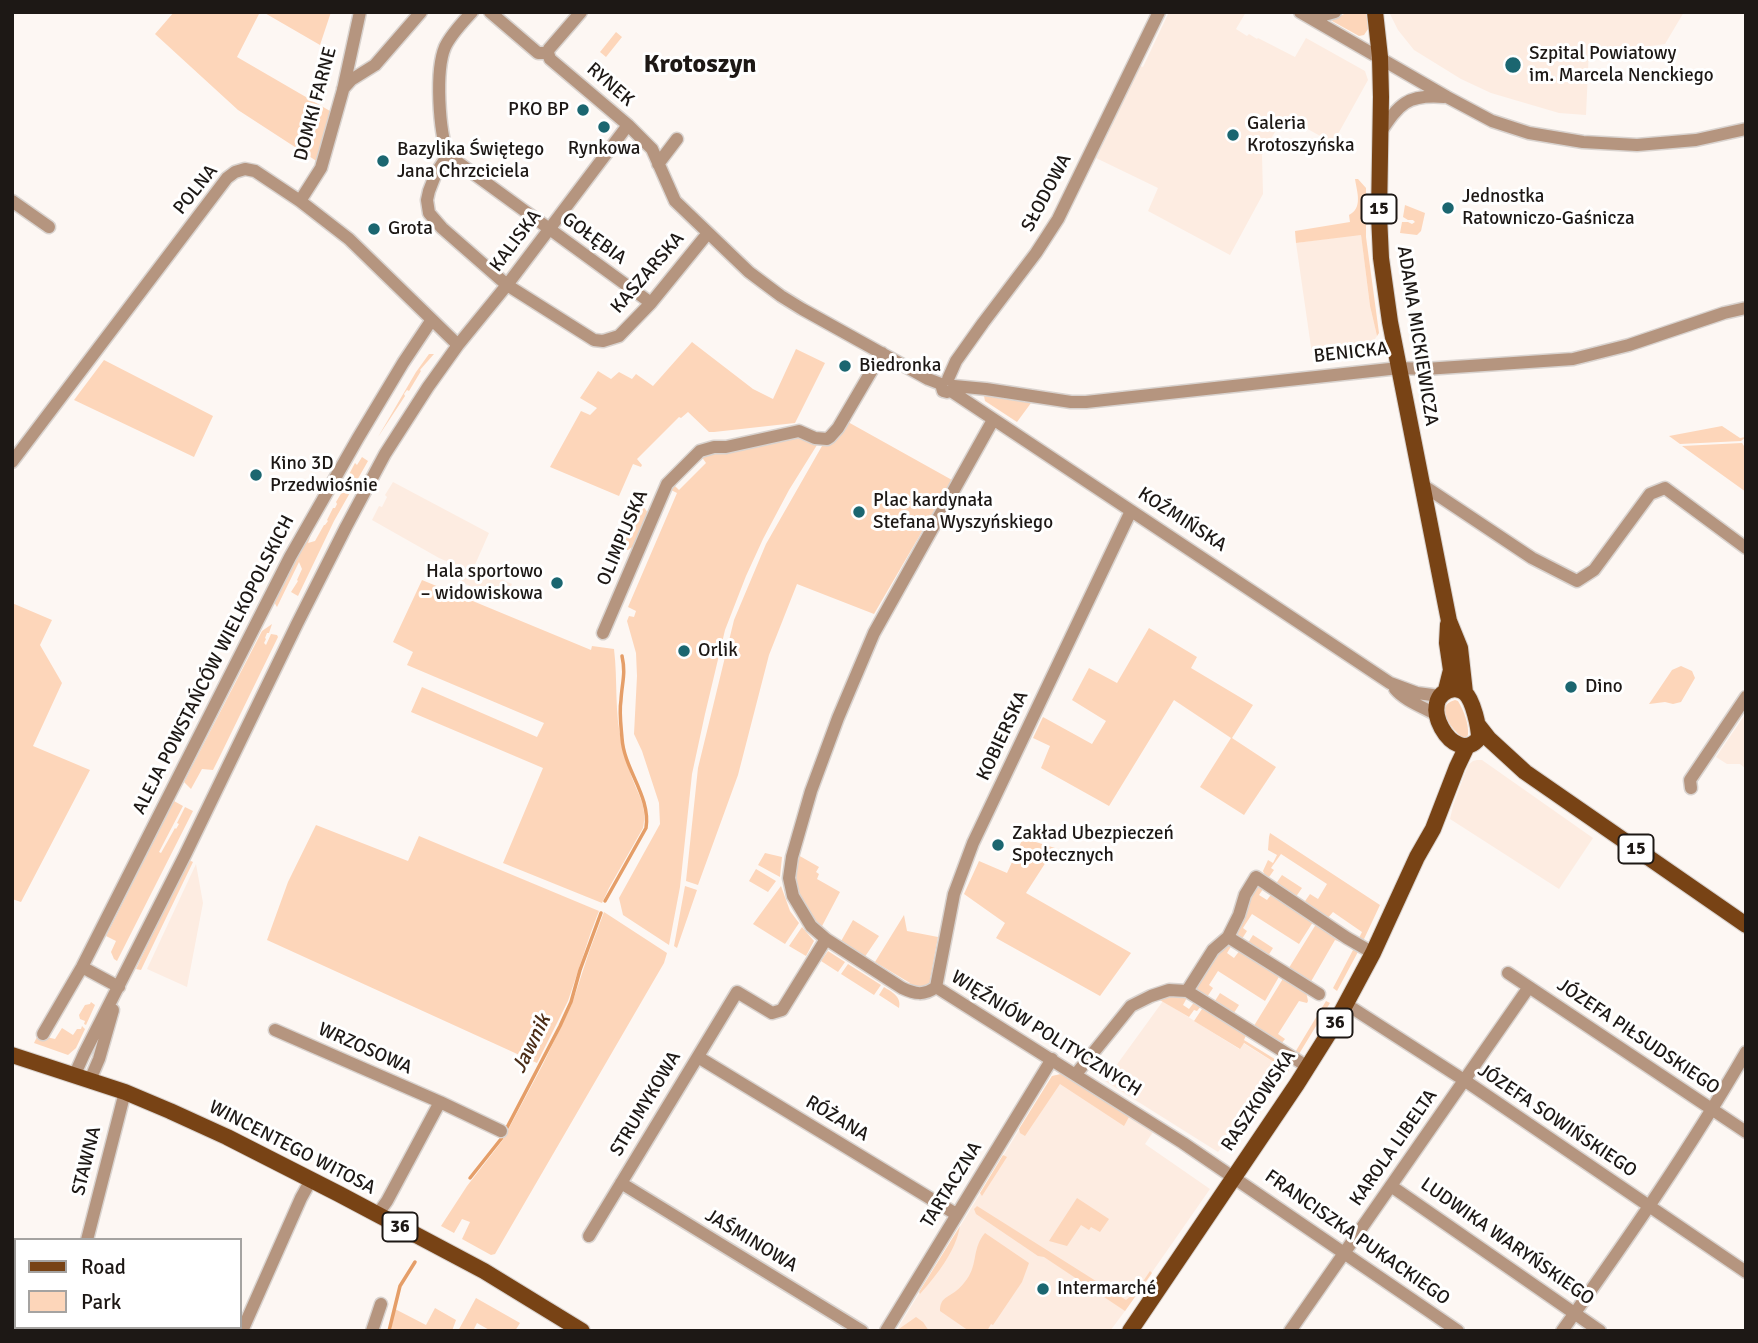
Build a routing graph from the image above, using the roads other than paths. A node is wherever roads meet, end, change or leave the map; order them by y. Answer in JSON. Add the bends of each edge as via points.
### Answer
{"nodes":[{"id":1,"x":360,"y":12,"type":"edge"},
{"id":2,"x":421,"y":12,"type":"edge"},
{"id":3,"x":472,"y":12,"type":"edge"},
{"id":4,"x":490,"y":12,"type":"edge"},
{"id":5,"x":581,"y":12,"type":"edge"},
{"id":6,"x":1159,"y":12,"type":"edge"},
{"id":7,"x":1335,"y":12,"type":"edge"},
{"id":8,"x":1375,"y":12,"type":"edge"},
{"id":9,"x":1304,"y":15,"type":"edge"},
{"id":10,"x":548,"y":53,"type":"junction"},
{"id":11,"x":1380,"y":57,"type":"junction"},
{"id":12,"x":343,"y":90,"type":"junction"},
{"id":13,"x":1447,"y":97,"type":"junction"},
{"id":14,"x":628,"y":125,"type":"junction"},
{"id":15,"x":1746,"y":129,"type":"edge"},
{"id":16,"x":1380,"y":134,"type":"junction"},
{"id":17,"x":677,"y":139,"type":"dead end"},
{"id":18,"x":448,"y":155,"type":"junction"},
{"id":19,"x":658,"y":164,"type":"junction"},
{"id":20,"x":12,"y":201,"type":"edge"},
{"id":21,"x":300,"y":201,"type":"junction"},
{"id":22,"x":49,"y":227,"type":"dead end"},
{"id":23,"x":548,"y":230,"type":"junction"},
{"id":24,"x":708,"y":233,"type":"junction"},
{"id":25,"x":507,"y":285,"type":"junction"},
{"id":26,"x":651,"y":303,"type":"junction"},
{"id":27,"x":1746,"y":308,"type":"edge"},
{"id":28,"x":432,"y":321,"type":"junction"},
{"id":29,"x":458,"y":345,"type":"junction"},
{"id":30,"x":879,"y":350,"type":"junction"},
{"id":31,"x":1399,"y":368,"type":"junction"},
{"id":32,"x":949,"y":385,"type":"junction"},
{"id":33,"x":993,"y":420,"type":"junction"},
{"id":34,"x":12,"y":462,"type":"edge"},
{"id":35,"x":1421,"y":484,"type":"junction"},
{"id":36,"x":1130,"y":511,"type":"junction"},
{"id":37,"x":1746,"y":548,"type":"edge"},
{"id":38,"x":1449,"y":621,"type":"junction"},
{"id":39,"x":603,"y":633,"type":"dead end"},
{"id":40,"x":1390,"y":683,"type":"junction"},
{"id":41,"x":1443,"y":693,"type":"junction"},
{"id":42,"x":1465,"y":693,"type":"junction"},
{"id":43,"x":1746,"y":697,"type":"edge"},
{"id":44,"x":1437,"y":715,"type":"junction"},
{"id":45,"x":1478,"y":725,"type":"junction"},
{"id":46,"x":1450,"y":739,"type":"junction"},
{"id":47,"x":1469,"y":746,"type":"junction"},
{"id":48,"x":1525,"y":772,"type":"junction"},
{"id":49,"x":1691,"y":788,"type":"dead end"},
{"id":50,"x":1417,"y":858,"type":"junction"},
{"id":51,"x":1746,"y":926,"type":"edge"},
{"id":52,"x":1228,"y":937,"type":"junction"},
{"id":53,"x":826,"y":940,"type":"junction"},
{"id":54,"x":1373,"y":953,"type":"junction"},
{"id":55,"x":82,"y":967,"type":"junction"},
{"id":56,"x":1508,"y":973,"type":"dead end"},
{"id":57,"x":936,"y":986,"type":"junction"},
{"id":58,"x":120,"y":987,"type":"junction"},
{"id":59,"x":1529,"y":987,"type":"junction"},
{"id":60,"x":1187,"y":991,"type":"junction"},
{"id":61,"x":1319,"y":994,"type":"dead end"},
{"id":62,"x":1346,"y":1004,"type":"junction"},
{"id":63,"x":275,"y":1030,"type":"dead end"},
{"id":64,"x":43,"y":1034,"type":"dead end"},
{"id":65,"x":1746,"y":1052,"type":"edge"},
{"id":66,"x":12,"y":1055,"type":"edge"},
{"id":67,"x":698,"y":1057,"type":"junction"},
{"id":68,"x":1052,"y":1059,"type":"junction"},
{"id":69,"x":1308,"y":1067,"type":"junction"},
{"id":70,"x":1076,"y":1074,"type":"junction"},
{"id":71,"x":83,"y":1077,"type":"junction"},
{"id":72,"x":1464,"y":1080,"type":"junction"},
{"id":73,"x":125,"y":1092,"type":"junction"},
{"id":74,"x":440,"y":1102,"type":"junction"},
{"id":75,"x":1713,"y":1110,"type":"junction"},
{"id":76,"x":501,"y":1131,"type":"dead end"},
{"id":77,"x":1746,"y":1132,"type":"edge"},
{"id":78,"x":1234,"y":1177,"type":"junction"},
{"id":79,"x":311,"y":1180,"type":"junction"},
{"id":80,"x":621,"y":1183,"type":"junction"},
{"id":81,"x":1391,"y":1185,"type":"junction"},
{"id":82,"x":1649,"y":1207,"type":"junction"},
{"id":83,"x":956,"y":1214,"type":"junction"},
{"id":84,"x":377,"y":1215,"type":"junction"},
{"id":85,"x":589,"y":1236,"type":"dead end"},
{"id":86,"x":88,"y":1238,"type":"edge"},
{"id":87,"x":1345,"y":1253,"type":"junction"},
{"id":88,"x":1746,"y":1272,"type":"edge"},
{"id":89,"x":382,"y":1304,"type":"dead end"},
{"id":90,"x":1574,"y":1313,"type":"junction"},
{"id":91,"x":1131,"y":1327,"type":"edge"},
{"id":92,"x":242,"y":1331,"type":"edge"},
{"id":93,"x":372,"y":1331,"type":"edge"},
{"id":94,"x":582,"y":1331,"type":"edge"},
{"id":95,"x":862,"y":1331,"type":"edge"},
{"id":96,"x":886,"y":1331,"type":"edge"},
{"id":97,"x":1290,"y":1331,"type":"edge"},
{"id":98,"x":1458,"y":1331,"type":"edge"},
{"id":99,"x":1562,"y":1331,"type":"edge"},
{"id":100,"x":1600,"y":1331,"type":"edge"}],
"edges":[{"from":1,"to":12,"type":"street","name":"DOMKI FARNE"},
{"from":2,"to":12,"type":"street","via":[[375,65]]},
{"from":3,"to":18,"type":"street","via":[[446,44],[440,69]]},
{"from":4,"to":10,"type":"street","name":"RYNEK","via":[[538,53]]},
{"from":5,"to":10,"type":"street"},
{"from":6,"to":32,"type":"street","name":"SŁODOWA","via":[[1058,219],[956,361]]},
{"from":7,"to":9,"type":"street"},
{"from":8,"to":11,"type":"main road","name":"ADAMA MICKIEWICZA","number":"15"},
{"from":9,"to":11,"type":"street"},
{"from":10,"to":14,"type":"street","name":"RYNEK"},
{"from":11,"to":13,"type":"street"},
{"from":11,"to":16,"type":"main road","name":"ADAMA MICKIEWICZA","number":"15"},
{"from":12,"to":21,"type":"street","name":"DOMKI FARNE","via":[[321,167]]},
{"from":13,"to":15,"type":"street","via":[[1492,121],[1583,142],[1660,144]]},
{"from":13,"to":16,"type":"street","via":[[1430,96],[1401,105]]},
{"from":14,"to":19,"type":"street","name":"RYNEK","via":[[652,149]]},
{"from":14,"to":23,"type":"street","name":"KALISKA"},
{"from":16,"to":31,"type":"main road","name":"ADAMA MICKIEWICZA","number":"15","via":[[1381,258]]},
{"from":17,"to":19,"type":"street"},
{"from":18,"to":23,"type":"street","name":"GOŁĘBIA"},
{"from":18,"to":25,"type":"street","name":"KASZARSKA","via":[[429,191],[429,213]]},
{"from":19,"to":24,"type":"street","name":"KOŹMIŃSKA","via":[[675,201]]},
{"from":20,"to":22,"type":"street"},
{"from":21,"to":28,"type":"street","name":"POLNA","via":[[349,239]]},
{"from":21,"to":34,"type":"street","name":"POLNA","via":[[255,172],[245,169],[227,178]]},
{"from":23,"to":25,"type":"street","name":"KALISKA"},
{"from":23,"to":26,"type":"street","name":"GOŁĘBIA"},
{"from":24,"to":26,"type":"street","name":"KASZARSKA"},
{"from":24,"to":30,"type":"street","name":"KOŹMIŃSKA","via":[[781,296]]},
{"from":25,"to":26,"type":"street","name":"KASZARSKA","via":[[594,340],[618,336]]},
{"from":25,"to":29,"type":"street","name":"KALISKA"},
{"from":27,"to":31,"type":"street","name":"BENICKA","via":[[1573,359]]},
{"from":28,"to":29,"type":"street","name":"POLNA"},
{"from":28,"to":55,"type":"street","name":"ALEJA POWSTAŃCÓW WIELKOPOLSKICH","via":[[290,557]]},
{"from":29,"to":58,"type":"street","via":[[391,445],[352,516]]},
{"from":30,"to":32,"type":"street","name":"KOŹMIŃSKA","via":[[928,379]]},
{"from":30,"to":39,"type":"street","name":"OLIMPIJSKA","via":[[830,437],[799,431],[706,448],[669,481]]},
{"from":31,"to":32,"type":"street","name":"BENICKA","via":[[1086,402]]},
{"from":31,"to":35,"type":"main road","name":"ADAMA MICKIEWICZA","number":"15"},
{"from":32,"to":33,"type":"street","name":"KOŹMIŃSKA"},
{"from":33,"to":36,"type":"street","name":"KOŹMIŃSKA"},
{"from":33,"to":53,"type":"street","name":"WIĘŹNIÓW POLITYCZNYCH","via":[[874,634],[811,791],[789,878],[796,902]]},
{"from":35,"to":37,"type":"street","via":[[1532,558],[1577,581],[1594,570],[1650,494],[1665,488]]},
{"from":35,"to":38,"type":"main road","name":"ADAMA MICKIEWICZA","number":"15"},
{"from":36,"to":40,"type":"street","name":"KOŹMIŃSKA"},
{"from":36,"to":57,"type":"street","name":"KOBIERSKA","via":[[973,843],[954,894]]},
{"from":38,"to":41,"type":"main road","name":"ADAMA MICKIEWICZA","number":"15","via":[[1451,670]]},
{"from":38,"to":42,"type":"main road","name":"ADAMA MICKIEWICZA","number":"15","via":[[1460,648]]},
{"from":40,"to":41,"type":"street","name":"KOŹMIŃSKA","via":[[1417,693]]},
{"from":40,"to":44,"type":"street","name":"KOŹMIŃSKA","via":[[1398,693]]},
{"from":41,"to":42,"type":"main road","via":[[1457,689]]},
{"from":41,"to":44,"type":"main road","number":"15"},
{"from":42,"to":45,"type":"main road","number":"15"},
{"from":43,"to":49,"type":"street","via":[[1690,780]]},
{"from":44,"to":46,"type":"main road"},
{"from":45,"to":47,"type":"main road","via":[[1479,738]]},
{"from":45,"to":48,"type":"main road","number":"15"},
{"from":46,"to":47,"type":"main road","number":"15"},
{"from":46,"to":50,"type":"main road","name":"RASZKOWSKA","number":"36","via":[[1448,764],[1421,831]]},
{"from":47,"to":48,"type":"main road","number":"15"},
{"from":47,"to":50,"type":"main road","name":"RASZKOWSKA","number":"36"},
{"from":48,"to":51,"type":"main road","number":"15"},
{"from":50,"to":54,"type":"main road","name":"RASZKOWSKA","number":"36"},
{"from":52,"to":54,"type":"street","via":[[1256,877]]},
{"from":52,"to":60,"type":"street","via":[[1213,950]]},
{"from":52,"to":61,"type":"street"},
{"from":53,"to":57,"type":"street","name":"WIĘŹNIÓW POLITYCZNYCH","via":[[913,994]]},
{"from":53,"to":67,"type":"street","name":"STRUMYKOWA","via":[[782,1010],[772,1013],[737,992]]},
{"from":54,"to":62,"type":"main road","name":"RASZKOWSKA","number":"36"},
{"from":55,"to":58,"type":"street"},
{"from":55,"to":64,"type":"street","name":"ALEJA POWSTAŃCÓW WIELKOPOLSKICH"},
{"from":56,"to":59,"type":"street","name":"JÓZEFA PIŁSUDSKIEGO"},
{"from":57,"to":68,"type":"street","name":"WIĘŹNIÓW POLITYCZNYCH"},
{"from":58,"to":71,"type":"street","via":[[103,1046]]},
{"from":59,"to":72,"type":"street","name":"KAROLA LIBELTA"},
{"from":59,"to":75,"type":"street","name":"JÓZEFA PIŁSUDSKIEGO"},
{"from":60,"to":69,"type":"street"},
{"from":60,"to":70,"type":"street","via":[[1169,990],[1130,1006]]},
{"from":62,"to":69,"type":"main road","name":"RASZKOWSKA","number":"36"},
{"from":62,"to":72,"type":"street","name":"JÓZEFA SOWIŃSKIEGO"},
{"from":63,"to":74,"type":"street","name":"WRZOSOWA"},
{"from":65,"to":75,"type":"street"},
{"from":66,"to":71,"type":"main road","number":"36"},
{"from":67,"to":80,"type":"street","name":"STRUMYKOWA"},
{"from":67,"to":83,"type":"street","name":"RÓŻANA"},
{"from":68,"to":70,"type":"street","name":"WIĘŹNIÓW POLITYCZNYCH"},
{"from":68,"to":83,"type":"street","name":"TARTACZNA"},
{"from":69,"to":78,"type":"main road","name":"RASZKOWSKA","number":"36"},
{"from":70,"to":78,"type":"street","name":"WIĘŹNIÓW POLITYCZNYCH"},
{"from":71,"to":73,"type":"main road","number":"36"},
{"from":72,"to":81,"type":"street","name":"KAROLA LIBELTA"},
{"from":72,"to":82,"type":"street","name":"JÓZEFA SOWIŃSKIEGO"},
{"from":73,"to":79,"type":"main road","name":"WINCENTEGO WITOSA","number":"36"},
{"from":73,"to":86,"type":"street","name":"STAWNA"},
{"from":74,"to":76,"type":"street","name":"WRZOSOWA"},
{"from":74,"to":84,"type":"street"},
{"from":75,"to":77,"type":"street","name":"JÓZEFA PIŁSUDSKIEGO"},
{"from":75,"to":82,"type":"street"},
{"from":78,"to":87,"type":"street","name":"FRANCISZKA PUKACKIEGO"},
{"from":78,"to":91,"type":"main road","name":"RASZKOWSKA","number":"36"},
{"from":79,"to":84,"type":"main road","name":"WINCENTEGO WITOSA","number":"36"},
{"from":79,"to":92,"type":"street"},
{"from":80,"to":85,"type":"street","name":"STRUMYKOWA"},
{"from":80,"to":95,"type":"street","name":"JAŚMINOWA"},
{"from":81,"to":87,"type":"street","name":"KAROLA LIBELTA"},
{"from":81,"to":90,"type":"street","name":"LUDWIKA WARYŃSKIEGO"},
{"from":82,"to":88,"type":"street","name":"JÓZEFA SOWIŃSKIEGO"},
{"from":82,"to":90,"type":"street"},
{"from":83,"to":96,"type":"street","name":"TARTACZNA"},
{"from":84,"to":94,"type":"main road","name":"WINCENTEGO WITOSA","number":"36","via":[[484,1271]]},
{"from":87,"to":97,"type":"street","name":"KAROLA LIBELTA"},
{"from":87,"to":98,"type":"street","name":"FRANCISZKA PUKACKIEGO"},
{"from":89,"to":93,"type":"street"},
{"from":90,"to":99,"type":"street"},
{"from":90,"to":100,"type":"street","name":"LUDWIKA WARYŃSKIEGO"}]}
